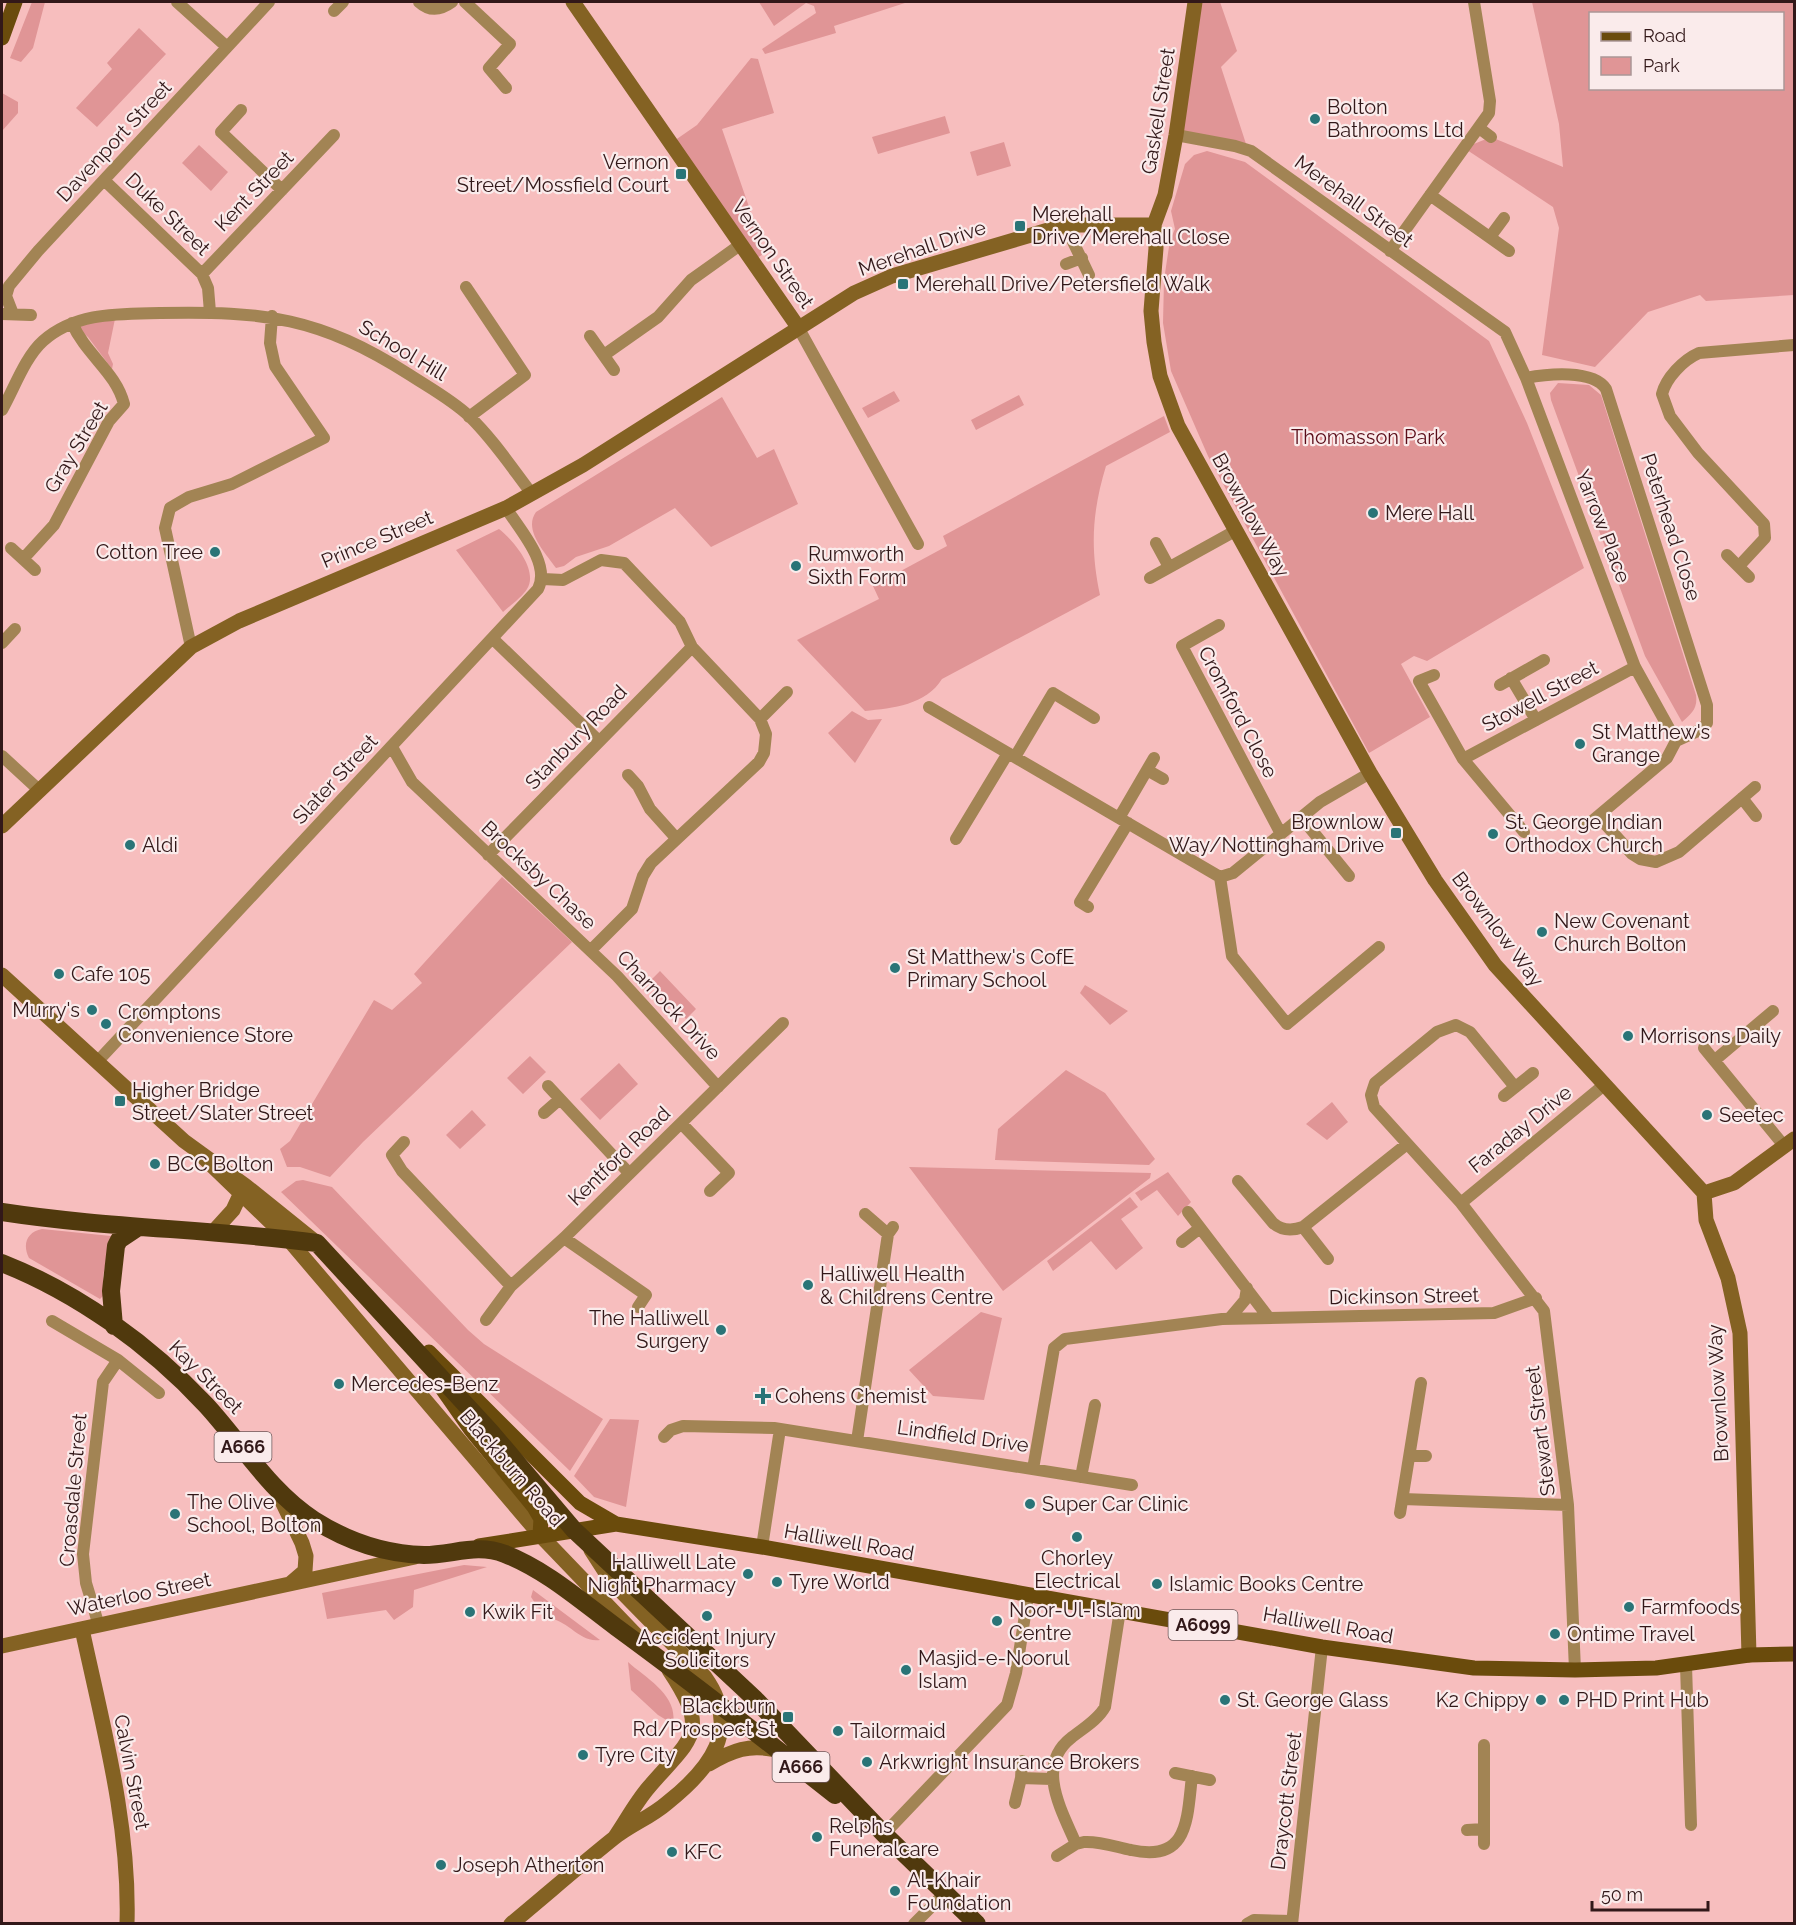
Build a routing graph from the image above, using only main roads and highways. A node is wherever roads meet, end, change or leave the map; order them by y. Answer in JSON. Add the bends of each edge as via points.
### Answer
{"nodes":[{"id":1,"x":15,"y":2,"type":"edge"},
{"id":2,"x":2,"y":38,"type":"edge"},
{"id":3,"x":2,"y":1212,"type":"edge"},
{"id":4,"x":137,"y":1228,"type":"junction"},
{"id":5,"x":334,"y":1260,"type":"junction"},
{"id":6,"x":2,"y":1263,"type":"edge"},
{"id":7,"x":114,"y":1326,"type":"junction"},
{"id":8,"x":418,"y":1354,"type":"junction"},
{"id":9,"x":616,"y":1524,"type":"junction"},
{"id":10,"x":540,"y":1535,"type":"junction"},
{"id":11,"x":579,"y":1535,"type":"junction"},
{"id":12,"x":461,"y":1549,"type":"junction"},
{"id":13,"x":1794,"y":1654,"type":"edge"},
{"id":14,"x":881,"y":1832,"type":"junction"},
{"id":15,"x":977,"y":1923,"type":"edge"}],
"edges":[{"from":1,"to":2,"type":"main road"},
{"from":3,"to":4,"type":"highway"},
{"from":4,"to":5,"type":"highway","name":"Blackburn Road","number":"A666","via":[[317,1243]]},
{"from":4,"to":7,"type":"highway","via":[[116,1246],[111,1292]]},
{"from":5,"to":8,"type":"highway","name":"Blackburn Road","number":"A666"},
{"from":5,"to":9,"type":"main road","number":"A666","via":[[558,1482],[588,1508]]},
{"from":6,"to":7,"type":"highway","name":"Kay Street","number":"A666","via":[[71,1296]]},
{"from":7,"to":12,"type":"highway","name":"Kay Street","number":"A666","via":[[156,1357],[204,1403],[276,1488],[311,1519],[344,1538],[383,1551],[426,1555]]},
{"from":8,"to":10,"type":"main road","number":"A666","via":[[471,1430],[534,1507],[541,1519]]},
{"from":8,"to":11,"type":"highway","name":"Blackburn Road","number":"A666"},
{"from":9,"to":11,"type":"main road","name":"Halliwell Road","number":"A6099"},
{"from":9,"to":13,"type":"main road","name":"Halliwell Road","number":"A6099","via":[[1322,1647],[1474,1668],[1575,1671]]},
{"from":10,"to":11,"type":"main road","name":"Kay Street","number":"A666"},
{"from":10,"to":12,"type":"main road","name":"Kay Street","number":"A666"},
{"from":11,"to":14,"type":"highway","name":"Blackburn Road","number":"A666","via":[[754,1698]]},
{"from":12,"to":14,"type":"highway","name":"Blackburn Road","number":"A666","via":[[490,1549],[546,1575]]},
{"from":14,"to":15,"type":"highway","name":"Blackburn Road","number":"A666"}]}
